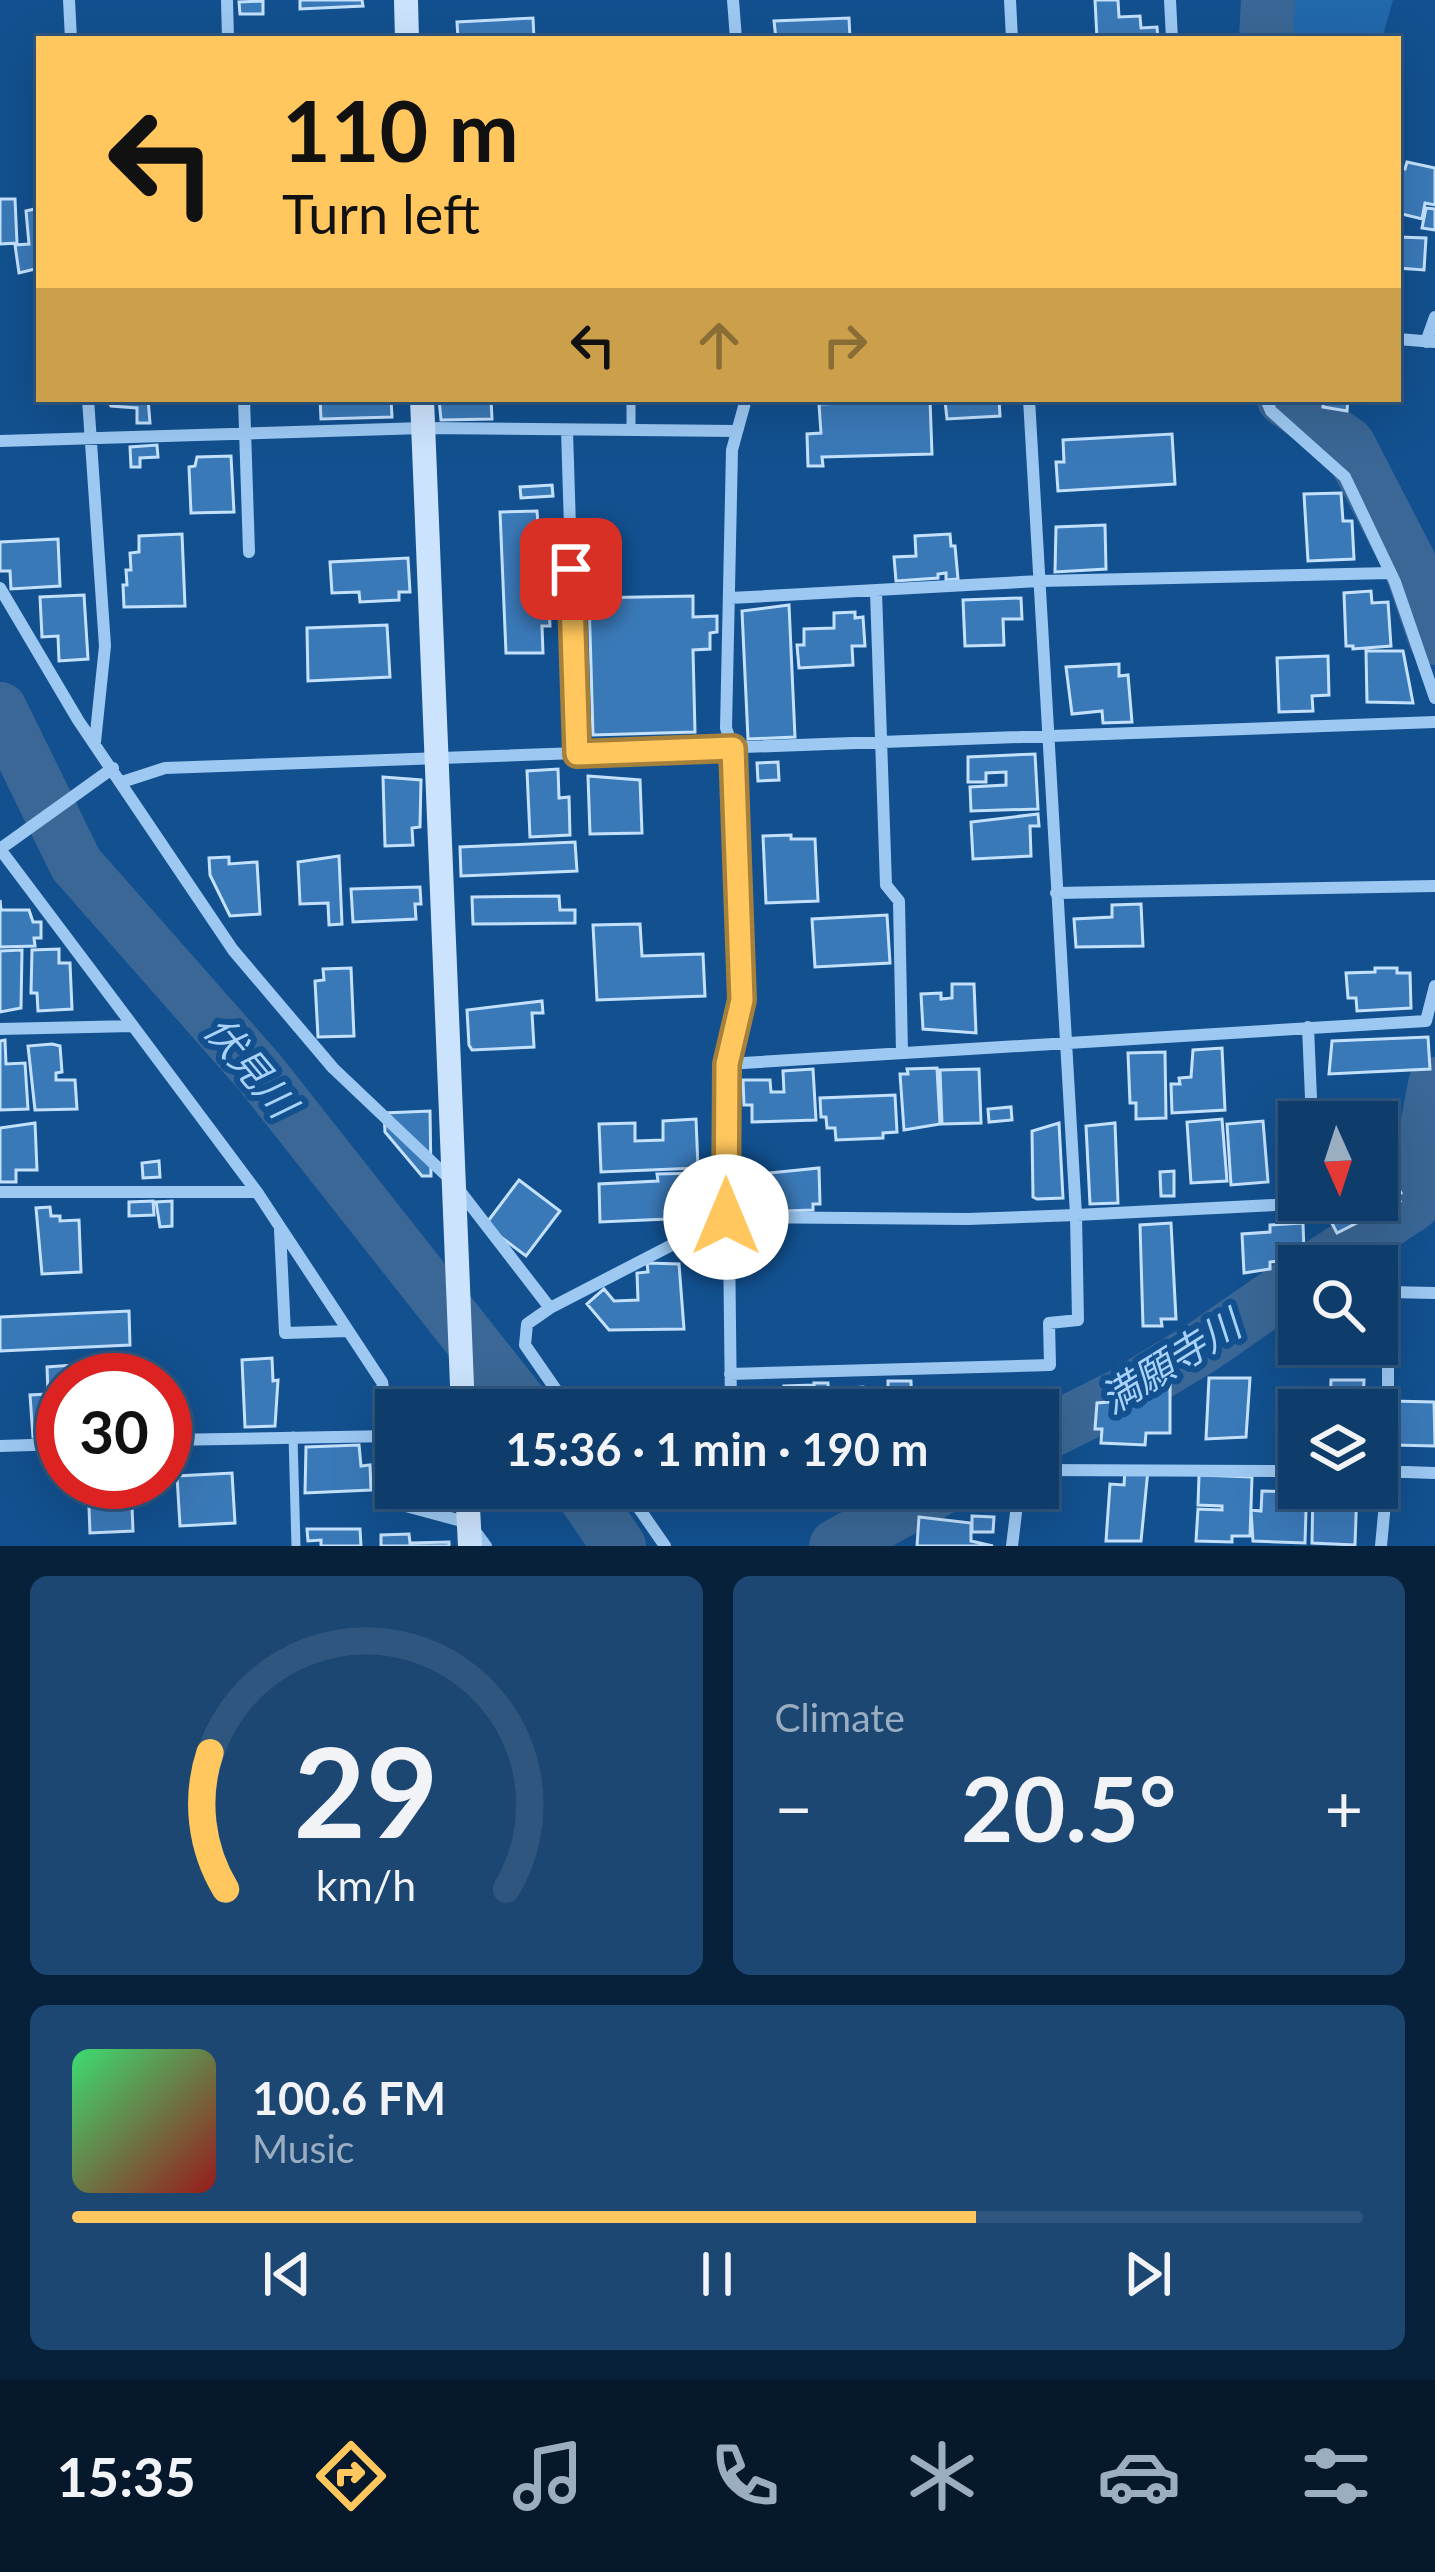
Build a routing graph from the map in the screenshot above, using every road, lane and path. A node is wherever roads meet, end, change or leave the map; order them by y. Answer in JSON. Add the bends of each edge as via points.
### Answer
{"nodes":[{"id":1,"x":69,"y":0,"type":"edge"},
{"id":2,"x":226,"y":0,"type":"edge"},
{"id":3,"x":406,"y":0,"type":"edge"},
{"id":4,"x":734,"y":0,"type":"edge"},
{"id":5,"x":1010,"y":0,"type":"edge"},
{"id":6,"x":1171,"y":0,"type":"edge"},
{"id":7,"x":71,"y":36,"type":"edge"},
{"id":8,"x":228,"y":36,"type":"edge"},
{"id":9,"x":407,"y":36,"type":"edge"},
{"id":10,"x":736,"y":36,"type":"edge"},
{"id":11,"x":1012,"y":36,"type":"edge"},
{"id":12,"x":1172,"y":36,"type":"edge"},
{"id":13,"x":1435,"y":317,"type":"edge"},
{"id":14,"x":1430,"y":342,"type":"edge"},
{"id":15,"x":88,"y":402,"type":"edge"},
{"id":16,"x":244,"y":402,"type":"edge"},
{"id":17,"x":422,"y":402,"type":"edge"},
{"id":18,"x":631,"y":402,"type":"edge"},
{"id":19,"x":745,"y":402,"type":"edge"},
{"id":20,"x":1029,"y":402,"type":"edge"},
{"id":21,"x":1267,"y":402,"type":"edge"},
{"id":22,"x":423,"y":428,"type":"junction"},
{"id":23,"x":567,"y":430,"type":"junction"},
{"id":24,"x":632,"y":430,"type":"junction"},
{"id":25,"x":737,"y":431,"type":"junction"},
{"id":26,"x":246,"y":434,"type":"junction"},
{"id":27,"x":90,"y":438,"type":"junction"},
{"id":28,"x":0,"y":441,"type":"edge"},
{"id":29,"x":249,"y":552,"type":"dead end"},
{"id":30,"x":1390,"y":573,"type":"junction"},
{"id":31,"x":1040,"y":581,"type":"junction"},
{"id":32,"x":0,"y":588,"type":"edge"},
{"id":33,"x":876,"y":592,"type":"junction"},
{"id":34,"x":730,"y":598,"type":"junction"},
{"id":35,"x":1435,"y":698,"type":"edge"},
{"id":36,"x":1435,"y":722,"type":"edge"},
{"id":37,"x":1048,"y":737,"type":"junction"},
{"id":38,"x":95,"y":743,"type":"junction"},
{"id":39,"x":878,"y":743,"type":"junction"},
{"id":40,"x":733,"y":748,"type":"junction"},
{"id":41,"x":577,"y":754,"type":"junction"},
{"id":42,"x":438,"y":760,"type":"junction"},
{"id":43,"x":113,"y":768,"type":"junction"},
{"id":44,"x":122,"y":782,"type":"junction"},
{"id":45,"x":0,"y":849,"type":"edge"},
{"id":46,"x":1435,"y":886,"type":"edge"},
{"id":47,"x":1056,"y":893,"type":"junction"},
{"id":48,"x":1435,"y":986,"type":"edge"},
{"id":49,"x":133,"y":1026,"type":"junction"},
{"id":50,"x":1308,"y":1028,"type":"junction"},
{"id":51,"x":0,"y":1029,"type":"edge"},
{"id":52,"x":1064,"y":1043,"type":"junction"},
{"id":53,"x":902,"y":1053,"type":"junction"},
{"id":54,"x":727,"y":1064,"type":"junction"},
{"id":55,"x":1311,"y":1101,"type":"edge"},
{"id":56,"x":452,"y":1181,"type":"junction"},
{"id":57,"x":0,"y":1192,"type":"edge"},
{"id":58,"x":257,"y":1192,"type":"junction"},
{"id":59,"x":1278,"y":1206,"type":"edge"},
{"id":60,"x":1076,"y":1215,"type":"junction"},
{"id":61,"x":726,"y":1217,"type":"junction"},
{"id":62,"x":280,"y":1227,"type":"junction"},
{"id":63,"x":1435,"y":1293,"type":"edge"},
{"id":64,"x":550,"y":1308,"type":"junction"},
{"id":65,"x":348,"y":1330,"type":"junction"},
{"id":66,"x":730,"y":1374,"type":"junction"},
{"id":67,"x":383,"y":1389,"type":"edge"},
{"id":68,"x":462,"y":1389,"type":"edge"},
{"id":69,"x":555,"y":1389,"type":"edge"},
{"id":70,"x":730,"y":1389,"type":"edge"},
{"id":71,"x":1385,"y":1389,"type":"edge"},
{"id":72,"x":293,"y":1436,"type":"junction"},
{"id":73,"x":375,"y":1436,"type":"edge"},
{"id":74,"x":192,"y":1439,"type":"edge"},
{"id":75,"x":36,"y":1445,"type":"edge"},
{"id":76,"x":0,"y":1446,"type":"edge"},
{"id":77,"x":1059,"y":1470,"type":"edge"},
{"id":78,"x":1278,"y":1471,"type":"edge"},
{"id":79,"x":1398,"y":1472,"type":"edge"},
{"id":80,"x":1435,"y":1473,"type":"edge"},
{"id":81,"x":411,"y":1509,"type":"edge"},
{"id":82,"x":639,"y":1509,"type":"edge"},
{"id":83,"x":1016,"y":1509,"type":"edge"},
{"id":84,"x":1382,"y":1509,"type":"edge"},
{"id":85,"x":470,"y":1534,"type":"edge"},
{"id":86,"x":296,"y":1546,"type":"edge"},
{"id":87,"x":487,"y":1546,"type":"edge"},
{"id":88,"x":665,"y":1546,"type":"edge"},
{"id":89,"x":1012,"y":1546,"type":"edge"},
{"id":90,"x":1381,"y":1546,"type":"edge"}],
"edges":[{"from":1,"to":7,"type":"street"},
{"from":2,"to":8,"type":"street"},
{"from":3,"to":9,"type":"street"},
{"from":4,"to":10,"type":"street"},
{"from":5,"to":11,"type":"street"},
{"from":6,"to":12,"type":"street"},
{"from":13,"to":14,"type":"street"},
{"from":15,"to":27,"type":"street"},
{"from":16,"to":26,"type":"street"},
{"from":17,"to":22,"type":"street"},
{"from":18,"to":24,"type":"lane"},
{"from":19,"to":25,"type":"street"},
{"from":20,"to":31,"type":"street"},
{"from":21,"to":30,"type":"street","via":[[1345,477]]},
{"from":22,"to":23,"type":"street"},
{"from":22,"to":26,"type":"street"},
{"from":22,"to":42,"type":"street"},
{"from":23,"to":24,"type":"street"},
{"from":23,"to":41,"type":"street"},
{"from":24,"to":25,"type":"street"},
{"from":25,"to":34,"type":"street"},
{"from":26,"to":27,"type":"street"},
{"from":26,"to":29,"type":"street"},
{"from":27,"to":28,"type":"street"},
{"from":27,"to":38,"type":"street","via":[[105,646]]},
{"from":30,"to":31,"type":"street"},
{"from":30,"to":35,"type":"street"},
{"from":31,"to":33,"type":"street"},
{"from":31,"to":37,"type":"street"},
{"from":32,"to":38,"type":"street"},
{"from":33,"to":34,"type":"street"},
{"from":33,"to":39,"type":"street"},
{"from":34,"to":40,"type":"street","via":[[725,728]]},
{"from":36,"to":37,"type":"street"},
{"from":37,"to":39,"type":"street"},
{"from":37,"to":47,"type":"street"},
{"from":38,"to":43,"type":"street"},
{"from":39,"to":40,"type":"street"},
{"from":39,"to":53,"type":"street","via":[[886,885],[899,901]]},
{"from":40,"to":41,"type":"street"},
{"from":40,"to":54,"type":"street","via":[[742,1000]]},
{"from":41,"to":42,"type":"street"},
{"from":42,"to":44,"type":"street","via":[[165,769]]},
{"from":42,"to":56,"type":"street"},
{"from":43,"to":44,"type":"street"},
{"from":43,"to":45,"type":"street"},
{"from":44,"to":56,"type":"street","via":[[233,950],[333,1068]]},
{"from":45,"to":49,"type":"street"},
{"from":46,"to":47,"type":"street"},
{"from":47,"to":52,"type":"street"},
{"from":48,"to":50,"type":"street","via":[[1426,1021]]},
{"from":49,"to":51,"type":"street"},
{"from":49,"to":58,"type":"street"},
{"from":50,"to":52,"type":"street"},
{"from":50,"to":55,"type":"street"},
{"from":52,"to":53,"type":"street"},
{"from":52,"to":60,"type":"street"},
{"from":53,"to":54,"type":"street"},
{"from":54,"to":61,"type":"street"},
{"from":56,"to":64,"type":"street"},
{"from":56,"to":68,"type":"street"},
{"from":57,"to":58,"type":"street"},
{"from":58,"to":62,"type":"street"},
{"from":59,"to":60,"type":"street"},
{"from":60,"to":61,"type":"street"},
{"from":60,"to":66,"type":"street","via":[[1078,1320],[1049,1322],[1050,1365]]},
{"from":61,"to":64,"type":"street"},
{"from":61,"to":66,"type":"street"},
{"from":62,"to":65,"type":"street"},
{"from":62,"to":65,"type":"street","via":[[284,1333]]},
{"from":63,"to":71,"type":"street","via":[[1388,1292]]},
{"from":64,"to":69,"type":"street","via":[[527,1324],[525,1345]]},
{"from":65,"to":67,"type":"street"},
{"from":66,"to":70,"type":"street"},
{"from":72,"to":73,"type":"street"},
{"from":72,"to":74,"type":"street"},
{"from":72,"to":86,"type":"lane"},
{"from":75,"to":76,"type":"street"},
{"from":77,"to":78,"type":"street"},
{"from":79,"to":80,"type":"street"},
{"from":81,"to":85,"type":"street"},
{"from":82,"to":88,"type":"street"},
{"from":83,"to":89,"type":"street"},
{"from":84,"to":90,"type":"street"},
{"from":85,"to":87,"type":"street"}]}
